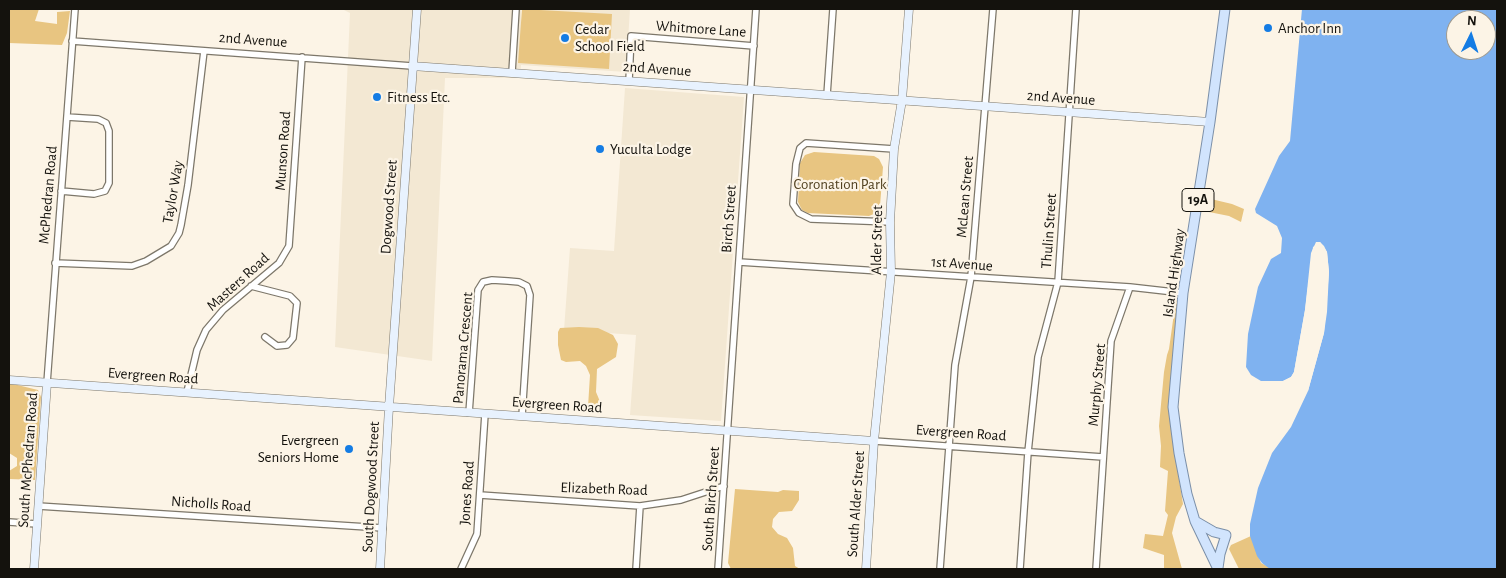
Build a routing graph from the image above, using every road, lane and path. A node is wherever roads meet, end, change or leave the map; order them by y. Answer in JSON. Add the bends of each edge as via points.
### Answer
{"nodes":[{"id":1,"x":74,"y":9,"type":"edge"},
{"id":2,"x":417,"y":9,"type":"edge"},
{"id":3,"x":516,"y":9,"type":"edge"},
{"id":4,"x":756,"y":9,"type":"edge"},
{"id":5,"x":833,"y":9,"type":"edge"},
{"id":6,"x":909,"y":9,"type":"edge"},
{"id":7,"x":993,"y":9,"type":"edge"},
{"id":8,"x":1076,"y":9,"type":"edge"},
{"id":9,"x":1225,"y":9,"type":"edge"},
{"id":10,"x":72,"y":41,"type":"junction"},
{"id":11,"x":754,"y":46,"type":"junction"},
{"id":12,"x":204,"y":50,"type":"junction"},
{"id":13,"x":302,"y":57,"type":"junction"},
{"id":14,"x":412,"y":66,"type":"junction"},
{"id":15,"x":512,"y":72,"type":"junction"},
{"id":16,"x":629,"y":81,"type":"junction"},
{"id":17,"x":751,"y":90,"type":"junction"},
{"id":18,"x":827,"y":95,"type":"junction"},
{"id":19,"x":902,"y":100,"type":"junction"},
{"id":20,"x":985,"y":106,"type":"junction"},
{"id":21,"x":1069,"y":112,"type":"junction"},
{"id":22,"x":67,"y":117,"type":"junction"},
{"id":23,"x":1210,"y":122,"type":"junction"},
{"id":24,"x":894,"y":149,"type":"junction"},
{"id":25,"x":61,"y":191,"type":"junction"},
{"id":26,"x":890,"y":222,"type":"junction"},
{"id":27,"x":289,"y":246,"type":"joint"},
{"id":28,"x":739,"y":262,"type":"junction"},
{"id":29,"x":55,"y":263,"type":"junction"},
{"id":30,"x":891,"y":272,"type":"junction"},
{"id":31,"x":971,"y":277,"type":"junction"},
{"id":32,"x":1058,"y":282,"type":"junction"},
{"id":33,"x":251,"y":286,"type":"junction"},
{"id":34,"x":1130,"y":287,"type":"junction"},
{"id":35,"x":1183,"y":293,"type":"junction"},
{"id":36,"x":265,"y":337,"type":"dead end"},
{"id":37,"x":9,"y":380,"type":"edge"},
{"id":38,"x":47,"y":383,"type":"junction"},
{"id":39,"x":187,"y":392,"type":"junction"},
{"id":40,"x":389,"y":407,"type":"junction"},
{"id":41,"x":469,"y":413,"type":"junction"},
{"id":42,"x":485,"y":414,"type":"junction"},
{"id":43,"x":522,"y":416,"type":"junction"},
{"id":44,"x":728,"y":431,"type":"junction"},
{"id":45,"x":874,"y":441,"type":"junction"},
{"id":46,"x":948,"y":446,"type":"junction"},
{"id":47,"x":1028,"y":452,"type":"junction"},
{"id":48,"x":1103,"y":457,"type":"junction"},
{"id":49,"x":724,"y":486,"type":"junction"},
{"id":50,"x":480,"y":495,"type":"junction"},
{"id":51,"x":38,"y":506,"type":"junction"},
{"id":52,"x":640,"y":506,"type":"junction"},
{"id":53,"x":1195,"y":521,"type":"junction"},
{"id":54,"x":9,"y":522,"type":"edge"},
{"id":55,"x":37,"y":524,"type":"junction"},
{"id":56,"x":383,"y":528,"type":"junction"},
{"id":57,"x":34,"y":569,"type":"edge"},
{"id":58,"x":380,"y":569,"type":"edge"},
{"id":59,"x":461,"y":569,"type":"edge"},
{"id":60,"x":636,"y":569,"type":"edge"},
{"id":61,"x":718,"y":569,"type":"edge"},
{"id":62,"x":866,"y":569,"type":"edge"},
{"id":63,"x":940,"y":569,"type":"edge"},
{"id":64,"x":1020,"y":569,"type":"edge"},
{"id":65,"x":1096,"y":569,"type":"edge"},
{"id":66,"x":1218,"y":569,"type":"edge"}],
"edges":[{"from":1,"to":10,"type":"street","name":"McPhedran Road"},
{"from":2,"to":14,"type":"street","name":"Dogwood Street"},
{"from":3,"to":15,"type":"street"},
{"from":4,"to":11,"type":"street","name":"Birch Street"},
{"from":5,"to":18,"type":"street"},
{"from":6,"to":19,"type":"street","name":"Alder Street"},
{"from":7,"to":20,"type":"street","name":"McLean Street"},
{"from":8,"to":21,"type":"street","name":"Thulin Street"},
{"from":9,"to":23,"type":"main road","name":"Island Highway","number":"19A"},
{"from":10,"to":12,"type":"street","name":"2nd Avenue"},
{"from":10,"to":22,"type":"street","name":"McPhedran Road"},
{"from":11,"to":16,"type":"street","name":"Whitmore Lane","via":[[631,36]]},
{"from":11,"to":17,"type":"street","name":"Birch Street"},
{"from":12,"to":13,"type":"street","name":"2nd Avenue"},
{"from":12,"to":29,"type":"street","name":"Taylor Way","via":[[186,195],[179,233],[171,246],[132,266]]},
{"from":13,"to":14,"type":"street","name":"2nd Avenue"},
{"from":13,"to":27,"type":"street","name":"Munson Road"},
{"from":14,"to":15,"type":"street","name":"2nd Avenue"},
{"from":14,"to":40,"type":"street","name":"Dogwood Street"},
{"from":15,"to":16,"type":"street","name":"2nd Avenue"},
{"from":16,"to":17,"type":"street","name":"2nd Avenue"},
{"from":17,"to":18,"type":"street","name":"2nd Avenue"},
{"from":17,"to":28,"type":"street","name":"Birch Street"},
{"from":18,"to":19,"type":"street","name":"2nd Avenue"},
{"from":19,"to":20,"type":"street","name":"2nd Avenue"},
{"from":19,"to":24,"type":"street","name":"Alder Street"},
{"from":20,"to":21,"type":"street","name":"2nd Avenue"},
{"from":20,"to":31,"type":"street","name":"McLean Street"},
{"from":21,"to":23,"type":"street","name":"2nd Avenue"},
{"from":21,"to":32,"type":"street","name":"Thulin Street"},
{"from":22,"to":25,"type":"street","name":"McPhedran Road"},
{"from":22,"to":25,"type":"street","via":[[98,119],[106,123],[109,131],[109,183],[104,191],[94,194]]},
{"from":23,"to":35,"type":"main road","name":"Island Highway","number":"19A"},
{"from":24,"to":26,"type":"street","name":"Alder Street"},
{"from":24,"to":26,"type":"street","via":[[806,143],[800,148],[796,164],[794,204],[799,212],[811,219]]},
{"from":25,"to":29,"type":"street","name":"McPhedran Road"},
{"from":26,"to":30,"type":"street","name":"Alder Street"},
{"from":27,"to":33,"type":"street","name":"Masters Road","via":[[280,262]]},
{"from":28,"to":30,"type":"street","name":"1st Avenue"},
{"from":28,"to":44,"type":"street","name":"Birch Street"},
{"from":29,"to":38,"type":"street","name":"McPhedran Road"},
{"from":30,"to":31,"type":"street","name":"1st Avenue"},
{"from":30,"to":45,"type":"street","name":"Alder Street"},
{"from":31,"to":32,"type":"street","name":"1st Avenue"},
{"from":31,"to":46,"type":"street","name":"McLean Street","via":[[955,365]]},
{"from":32,"to":34,"type":"street","name":"1st Avenue"},
{"from":32,"to":47,"type":"street","name":"Thulin Street","via":[[1038,357]]},
{"from":33,"to":36,"type":"street","via":[[290,296],[297,303],[293,338],[287,345],[277,346]]},
{"from":33,"to":39,"type":"street","name":"Masters Road","via":[[206,330],[197,350]]},
{"from":34,"to":35,"type":"street","name":"1st Avenue"},
{"from":34,"to":48,"type":"street","name":"Murphy Street","via":[[1111,341]]},
{"from":35,"to":53,"type":"main road","name":"Island Highway","number":"19A","via":[[1174,400],[1179,453]]},
{"from":37,"to":38,"type":"street","name":"Evergreen Road"},
{"from":38,"to":39,"type":"street","name":"Evergreen Road"},
{"from":38,"to":51,"type":"street","name":"South McPhedran Road"},
{"from":39,"to":40,"type":"street","name":"Evergreen Road"},
{"from":40,"to":41,"type":"street","name":"Evergreen Road"},
{"from":40,"to":56,"type":"street","name":"South Dogwood Street"},
{"from":41,"to":42,"type":"street","name":"Evergreen Road"},
{"from":41,"to":43,"type":"street","name":"Panorama Crescent","via":[[478,290],[483,282],[513,281],[527,286],[530,295]]},
{"from":42,"to":43,"type":"street","name":"Evergreen Road"},
{"from":42,"to":50,"type":"street","name":"Jones Road"},
{"from":43,"to":44,"type":"street","name":"Evergreen Road"},
{"from":44,"to":45,"type":"street","name":"Evergreen Road"},
{"from":44,"to":49,"type":"street","name":"South Birch Street"},
{"from":45,"to":46,"type":"street","name":"Evergreen Road"},
{"from":45,"to":62,"type":"street","name":"South Alder Street"},
{"from":46,"to":47,"type":"street","name":"Evergreen Road"},
{"from":46,"to":63,"type":"street","name":"McLean Street"},
{"from":47,"to":48,"type":"street","name":"Evergreen Road"},
{"from":47,"to":64,"type":"street","name":"Thulin Street"},
{"from":48,"to":65,"type":"street","name":"Murphy Street"},
{"from":49,"to":52,"type":"street","name":"Elizabeth Road","via":[[681,500]]},
{"from":49,"to":61,"type":"street","name":"South Birch Street"},
{"from":50,"to":52,"type":"street","name":"Elizabeth Road"},
{"from":50,"to":59,"type":"street","name":"Jones Road","via":[[477,534]]},
{"from":51,"to":55,"type":"street","name":"South McPhedran Road"},
{"from":51,"to":56,"type":"street","name":"Nicholls Road"},
{"from":52,"to":60,"type":"street"},
{"from":53,"to":66,"type":"main road","number":"19A"},
{"from":53,"to":66,"type":"main road","via":[[1226,535]]},
{"from":54,"to":55,"type":"street"},
{"from":55,"to":57,"type":"street","name":"South McPhedran Road"},
{"from":56,"to":58,"type":"street","name":"South Dogwood Street"}]}
